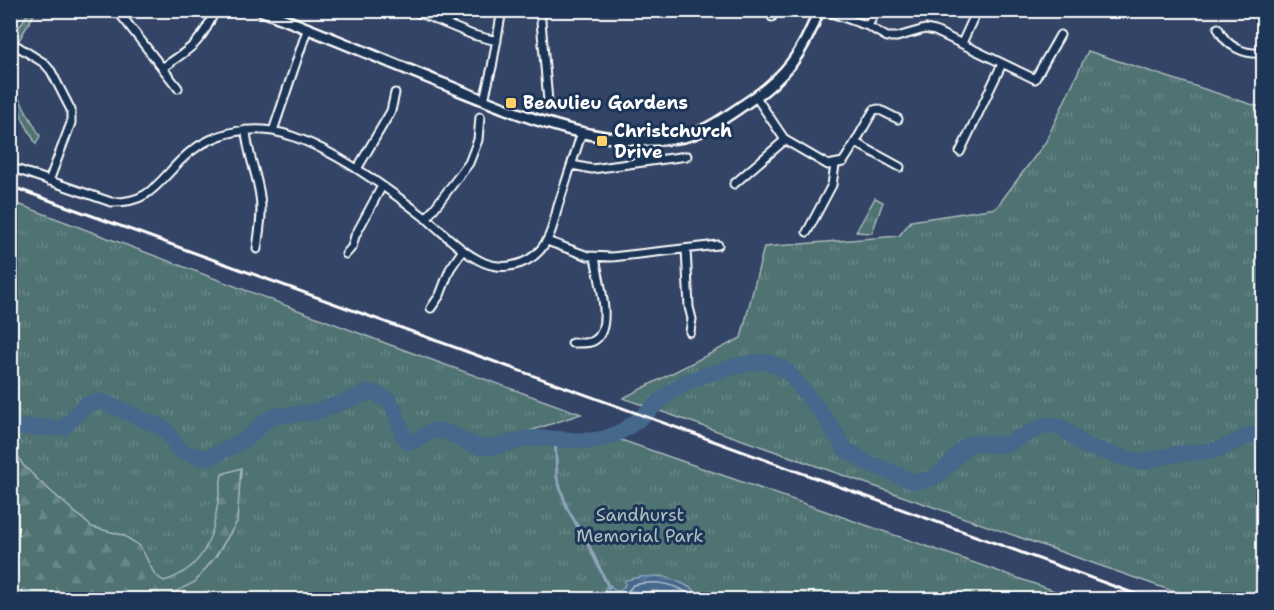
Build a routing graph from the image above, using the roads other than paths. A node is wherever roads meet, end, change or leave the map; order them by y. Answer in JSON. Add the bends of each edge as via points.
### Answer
{"nodes":[{"id":1,"x":117,"y":10,"type":"edge"},
{"id":2,"x":215,"y":10,"type":"edge"},
{"id":3,"x":260,"y":10,"type":"edge"},
{"id":4,"x":412,"y":10,"type":"edge"},
{"id":5,"x":538,"y":10,"type":"edge"},
{"id":6,"x":821,"y":10,"type":"edge"},
{"id":7,"x":876,"y":10,"type":"edge"},
{"id":8,"x":977,"y":10,"type":"edge"},
{"id":9,"x":502,"y":11,"type":"edge"},
{"id":10,"x":868,"y":26,"type":"junction"},
{"id":11,"x":1218,"y":28,"type":"dead end"},
{"id":12,"x":307,"y":30,"type":"junction"},
{"id":13,"x":1060,"y":35,"type":"dead end"},
{"id":14,"x":497,"y":41,"type":"junction"},
{"id":15,"x":962,"y":43,"type":"junction"},
{"id":16,"x":10,"y":53,"type":"edge"},
{"id":17,"x":1263,"y":53,"type":"edge"},
{"id":18,"x":1002,"y":64,"type":"junction"},
{"id":19,"x":162,"y":68,"type":"junction"},
{"id":20,"x":178,"y":88,"type":"dead end"},
{"id":21,"x":395,"y":93,"type":"dead end"},
{"id":22,"x":756,"y":97,"type":"junction"},
{"id":23,"x":484,"y":100,"type":"junction"},
{"id":24,"x":548,"y":102,"type":"dead end"},
{"id":25,"x":480,"y":117,"type":"dead end"},
{"id":26,"x":898,"y":119,"type":"dead end"},
{"id":27,"x":246,"y":130,"type":"junction"},
{"id":28,"x":273,"y":131,"type":"junction"},
{"id":29,"x":582,"y":132,"type":"junction"},
{"id":30,"x":785,"y":140,"type":"junction"},
{"id":31,"x":856,"y":143,"type":"junction"},
{"id":32,"x":960,"y":152,"type":"dead end"},
{"id":33,"x":687,"y":156,"type":"dead end"},
{"id":34,"x":572,"y":165,"type":"junction"},
{"id":35,"x":835,"y":165,"type":"junction"},
{"id":36,"x":10,"y":167,"type":"edge"},
{"id":37,"x":900,"y":167,"type":"dead end"},
{"id":38,"x":357,"y":169,"type":"junction"},
{"id":39,"x":49,"y":181,"type":"junction"},
{"id":40,"x":734,"y":184,"type":"dead end"},
{"id":41,"x":382,"y":186,"type":"junction"},
{"id":42,"x":426,"y":219,"type":"junction"},
{"id":43,"x":807,"y":232,"type":"dead end"},
{"id":44,"x":547,"y":241,"type":"junction"},
{"id":45,"x":718,"y":245,"type":"dead end"},
{"id":46,"x":256,"y":249,"type":"dead end"},
{"id":47,"x":686,"y":249,"type":"junction"},
{"id":48,"x":464,"y":250,"type":"junction"},
{"id":49,"x":346,"y":254,"type":"dead end"},
{"id":50,"x":595,"y":257,"type":"junction"},
{"id":51,"x":431,"y":308,"type":"dead end"},
{"id":52,"x":690,"y":332,"type":"dead end"},
{"id":53,"x":572,"y":343,"type":"dead end"}],
"edges":[{"from":1,"to":19,"type":"street"},
{"from":2,"to":19,"type":"street","via":[[196,44]]},
{"from":3,"to":12,"type":"street"},
{"from":4,"to":14,"type":"street"},
{"from":5,"to":9,"type":"street"},
{"from":5,"to":24,"type":"street"},
{"from":6,"to":10,"type":"street"},
{"from":6,"to":22,"type":"street","via":[[788,70]]},
{"from":7,"to":10,"type":"street"},
{"from":8,"to":15,"type":"street"},
{"from":9,"to":14,"type":"street"},
{"from":10,"to":15,"type":"street","via":[[887,37],[925,29]]},
{"from":11,"to":17,"type":"street","via":[[1237,49],[1251,55]]},
{"from":12,"to":23,"type":"street"},
{"from":12,"to":28,"type":"street"},
{"from":13,"to":18,"type":"street","via":[[1035,79]]},
{"from":14,"to":23,"type":"street"},
{"from":15,"to":18,"type":"street"},
{"from":16,"to":39,"type":"street","via":[[17,46],[44,63],[71,110],[71,123]]},
{"from":18,"to":32,"type":"street"},
{"from":19,"to":20,"type":"street"},
{"from":21,"to":38,"type":"street","via":[[391,111]]},
{"from":22,"to":29,"type":"street","via":[[702,131],[679,138],[622,139]]},
{"from":22,"to":30,"type":"street"},
{"from":23,"to":29,"type":"street"},
{"from":25,"to":42,"type":"street","via":[[478,141],[469,163]]},
{"from":26,"to":31,"type":"street","via":[[874,110]]},
{"from":27,"to":28,"type":"street"},
{"from":27,"to":39,"type":"street","via":[[225,133],[201,144],[154,190],[133,201],[111,202]]},
{"from":27,"to":46,"type":"street","via":[[262,216]]},
{"from":28,"to":38,"type":"street"},
{"from":29,"to":34,"type":"street"},
{"from":30,"to":35,"type":"street","via":[[828,165]]},
{"from":30,"to":40,"type":"street"},
{"from":31,"to":35,"type":"street","via":[[843,162]]},
{"from":31,"to":37,"type":"street"},
{"from":33,"to":34,"type":"street","via":[[592,169]]},
{"from":34,"to":44,"type":"street"},
{"from":35,"to":43,"type":"street","via":[[832,185]]},
{"from":36,"to":39,"type":"street"},
{"from":38,"to":41,"type":"street"},
{"from":41,"to":42,"type":"street"},
{"from":41,"to":49,"type":"street"},
{"from":42,"to":48,"type":"street"},
{"from":44,"to":48,"type":"street","via":[[532,259],[508,267],[485,263]]},
{"from":44,"to":50,"type":"street"},
{"from":45,"to":47,"type":"street"},
{"from":47,"to":50,"type":"street"},
{"from":47,"to":52,"type":"street"},
{"from":48,"to":51,"type":"street"},
{"from":50,"to":53,"type":"street","via":[[606,321],[602,334],[594,341]]}]}
